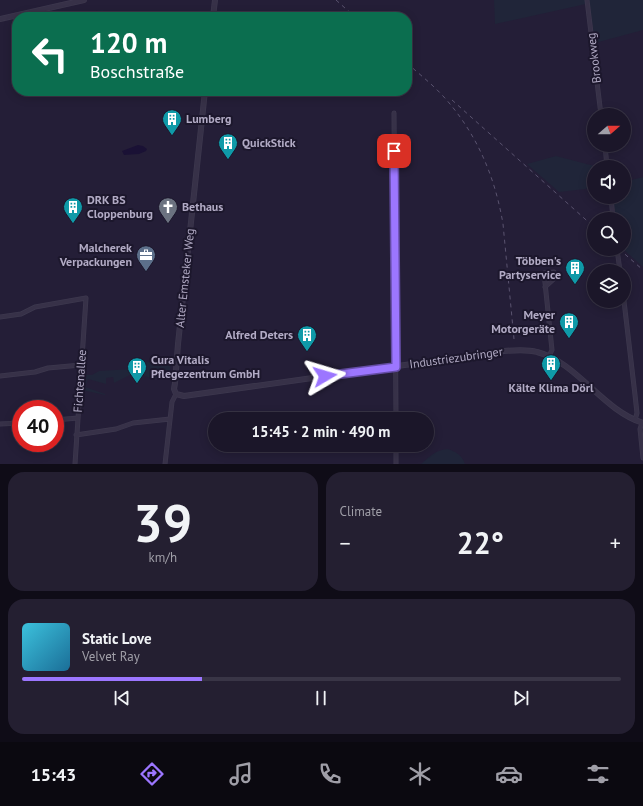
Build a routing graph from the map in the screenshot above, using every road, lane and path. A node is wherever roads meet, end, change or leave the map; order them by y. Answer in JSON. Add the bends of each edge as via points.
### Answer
{"nodes":[{"id":1,"x":84,"y":0,"type":"edge"},
{"id":2,"x":215,"y":0,"type":"edge"},
{"id":3,"x":587,"y":0,"type":"edge"},
{"id":4,"x":31,"y":12,"type":"edge"},
{"id":5,"x":214,"y":12,"type":"edge"},
{"id":6,"x":12,"y":16,"type":"edge"},
{"id":7,"x":0,"y":19,"type":"edge"},
{"id":8,"x":204,"y":96,"type":"edge"},
{"id":9,"x":600,"y":108,"type":"edge"},
{"id":10,"x":394,"y":113,"type":"dead end"},
{"id":11,"x":545,"y":287,"type":"dead end"},
{"id":12,"x":625,"y":308,"type":"edge"},
{"id":13,"x":0,"y":317,"type":"edge"},
{"id":14,"x":549,"y":356,"type":"junction"},
{"id":15,"x":81,"y":365,"type":"junction"},
{"id":16,"x":396,"y":367,"type":"junction"},
{"id":17,"x":0,"y":376,"type":"edge"},
{"id":18,"x":176,"y":394,"type":"junction"},
{"id":19,"x":396,"y":412,"type":"edge"},
{"id":20,"x":78,"y":418,"type":"junction"},
{"id":21,"x":64,"y":419,"type":"edge"},
{"id":22,"x":170,"y":419,"type":"junction"},
{"id":23,"x":635,"y":420,"type":"junction"},
{"id":24,"x":12,"y":423,"type":"edge"},
{"id":25,"x":643,"y":423,"type":"edge"},
{"id":26,"x":0,"y":424,"type":"edge"},
{"id":27,"x":76,"y":436,"type":"junction"},
{"id":28,"x":396,"y":452,"type":"edge"},
{"id":29,"x":643,"y":458,"type":"edge"},
{"id":30,"x":75,"y":464,"type":"edge"},
{"id":31,"x":165,"y":464,"type":"edge"},
{"id":32,"x":396,"y":464,"type":"edge"}],
"edges":[{"from":1,"to":4,"type":"street"},
{"from":2,"to":5,"type":"street"},
{"from":3,"to":9,"type":"street","name":"Brookweg"},
{"from":6,"to":7,"type":"street"},
{"from":8,"to":18,"type":"street","name":"Alter Emsteker Weg","via":[[179,336],[174,389]]},
{"from":10,"to":16,"type":"street"},
{"from":11,"to":14,"type":"street","via":[[552,350]]},
{"from":12,"to":23,"type":"street","via":[[637,413]]},
{"from":13,"to":15,"type":"street","name":"Fichtenallee","via":[[21,314],[35,307],[86,298]]},
{"from":14,"to":16,"type":"street","name":"Industriezubringer","via":[[521,350]]},
{"from":14,"to":23,"type":"street","name":"Industriezubringer","via":[[614,407]]},
{"from":15,"to":17,"type":"street"},
{"from":15,"to":20,"type":"street","name":"Fichtenallee"},
{"from":16,"to":18,"type":"street","name":"Industriezubringer","via":[[184,396]]},
{"from":16,"to":19,"type":"street"},
{"from":18,"to":22,"type":"street","name":"Alter Emsteker Weg","via":[[172,402]]},
{"from":20,"to":21,"type":"street"},
{"from":20,"to":27,"type":"street","name":"Fichtenallee"},
{"from":22,"to":27,"type":"street","via":[[133,423],[116,429]]},
{"from":22,"to":31,"type":"street","name":"Alter Emsteker Weg"},
{"from":23,"to":25,"type":"street","name":"Industriezubringer"},
{"from":24,"to":26,"type":"street"},
{"from":25,"to":29,"type":"street","via":[[640,429]]},
{"from":27,"to":30,"type":"street","name":"Fichtenallee"},
{"from":28,"to":32,"type":"street"}]}
